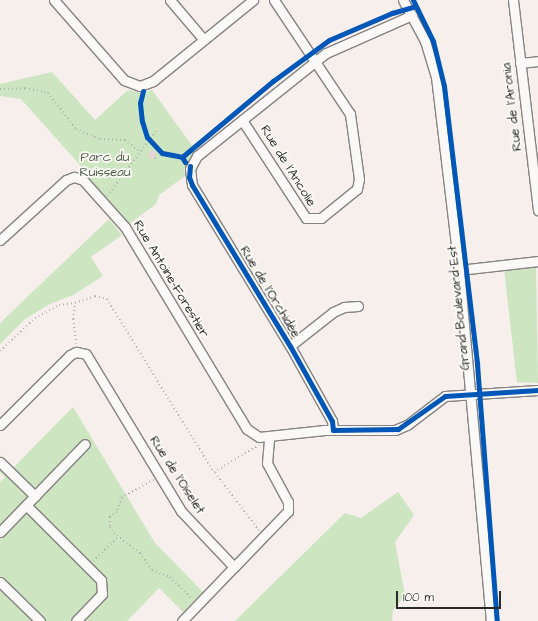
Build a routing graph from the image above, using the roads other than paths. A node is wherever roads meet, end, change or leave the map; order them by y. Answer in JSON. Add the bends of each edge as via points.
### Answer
{"nodes":[{"id":1,"x":54,"y":0,"type":"edge"},
{"id":2,"x":170,"y":0,"type":"edge"},
{"id":3,"x":253,"y":0,"type":"edge"},
{"id":4,"x":274,"y":0,"type":"edge"},
{"id":5,"x":403,"y":0,"type":"edge"},
{"id":6,"x":513,"y":0,"type":"edge"},
{"id":7,"x":412,"y":15,"type":"junction"},
{"id":8,"x":204,"y":40,"type":"junction"},
{"id":9,"x":315,"y":61,"type":"junction"},
{"id":10,"x":538,"y":61,"type":"edge"},
{"id":11,"x":520,"y":63,"type":"junction"},
{"id":12,"x":242,"y":120,"type":"junction"},
{"id":13,"x":538,"y":211,"type":"edge"},
{"id":14,"x":0,"y":240,"type":"edge"},
{"id":15,"x":538,"y":261,"type":"edge"},
{"id":16,"x":459,"y":270,"type":"junction"},
{"id":17,"x":358,"y":306,"type":"dead end"},
{"id":18,"x":290,"y":346,"type":"junction"},
{"id":19,"x":538,"y":390,"type":"edge"},
{"id":20,"x":471,"y":394,"type":"junction"},
{"id":21,"x":0,"y":425,"type":"edge"},
{"id":22,"x":333,"y":430,"type":"junction"},
{"id":23,"x":269,"y":438,"type":"junction"},
{"id":24,"x":85,"y":444,"type":"dead end"},
{"id":25,"x":0,"y":462,"type":"edge"},
{"id":26,"x":35,"y":496,"type":"junction"},
{"id":27,"x":26,"y":505,"type":"junction"},
{"id":28,"x":0,"y":532,"type":"edge"},
{"id":29,"x":234,"y":568,"type":"junction"},
{"id":30,"x":0,"y":582,"type":"edge"},
{"id":31,"x":40,"y":621,"type":"edge"},
{"id":32,"x":76,"y":621,"type":"edge"},
{"id":33,"x":182,"y":621,"type":"edge"},
{"id":34,"x":491,"y":621,"type":"edge"}],
"edges":[{"from":1,"to":8,"type":"street","via":[[122,78],[134,86],[151,83]]},
{"from":2,"to":8,"type":"street"},
{"from":3,"to":8,"type":"street"},
{"from":4,"to":9,"type":"street"},
{"from":5,"to":7,"type":"street","name":"Grand Boulevard Est"},
{"from":6,"to":11,"type":"street","name":"Rue de l'Aronia"},
{"from":7,"to":9,"type":"street","name":"Rue de l'Orchidée","via":[[340,45]]},
{"from":7,"to":16,"type":"street","name":"Grand Boulevard Est","via":[[428,48],[436,77]]},
{"from":9,"to":12,"type":"street","name":"Rue de l'Orchidée"},
{"from":9,"to":12,"type":"street","name":"Rue de l'Ancolie","via":[[351,116],[359,183],[353,195],[321,218],[314,220],[304,217]]},
{"from":10,"to":11,"type":"street"},
{"from":11,"to":13,"type":"street","name":"Rue de l'Aronia"},
{"from":12,"to":18,"type":"street","name":"Rue de l'Orchidée","via":[[195,158],[190,166],[189,177]]},
{"from":14,"to":23,"type":"street","name":"Rue Antoine-Forestier","via":[[70,178],[83,180],[125,227],[247,429],[254,435]]},
{"from":15,"to":16,"type":"street"},
{"from":16,"to":20,"type":"street","name":"Grand Boulevard Est"},
{"from":17,"to":18,"type":"street","via":[[344,307],[333,312]]},
{"from":18,"to":22,"type":"street","name":"Rue de l'Orchidée","via":[[332,420]]},
{"from":19,"to":20,"type":"street"},
{"from":20,"to":22,"type":"street","via":[[440,398],[407,425],[398,429]]},
{"from":20,"to":34,"type":"street","name":"Grand Boulevard Est"},
{"from":21,"to":29,"type":"street","name":"Rue de l'Oiselet","via":[[68,357],[76,352],[84,353],[91,360],[187,518]]},
{"from":22,"to":23,"type":"street"},
{"from":23,"to":29,"type":"street","via":[[267,463],[289,506],[286,516]]},
{"from":24,"to":26,"type":"street"},
{"from":25,"to":26,"type":"street"},
{"from":26,"to":27,"type":"street"},
{"from":27,"to":28,"type":"street"},
{"from":27,"to":32,"type":"street","via":[[101,580],[103,590]]},
{"from":29,"to":33,"type":"street"},
{"from":30,"to":31,"type":"street"}]}
